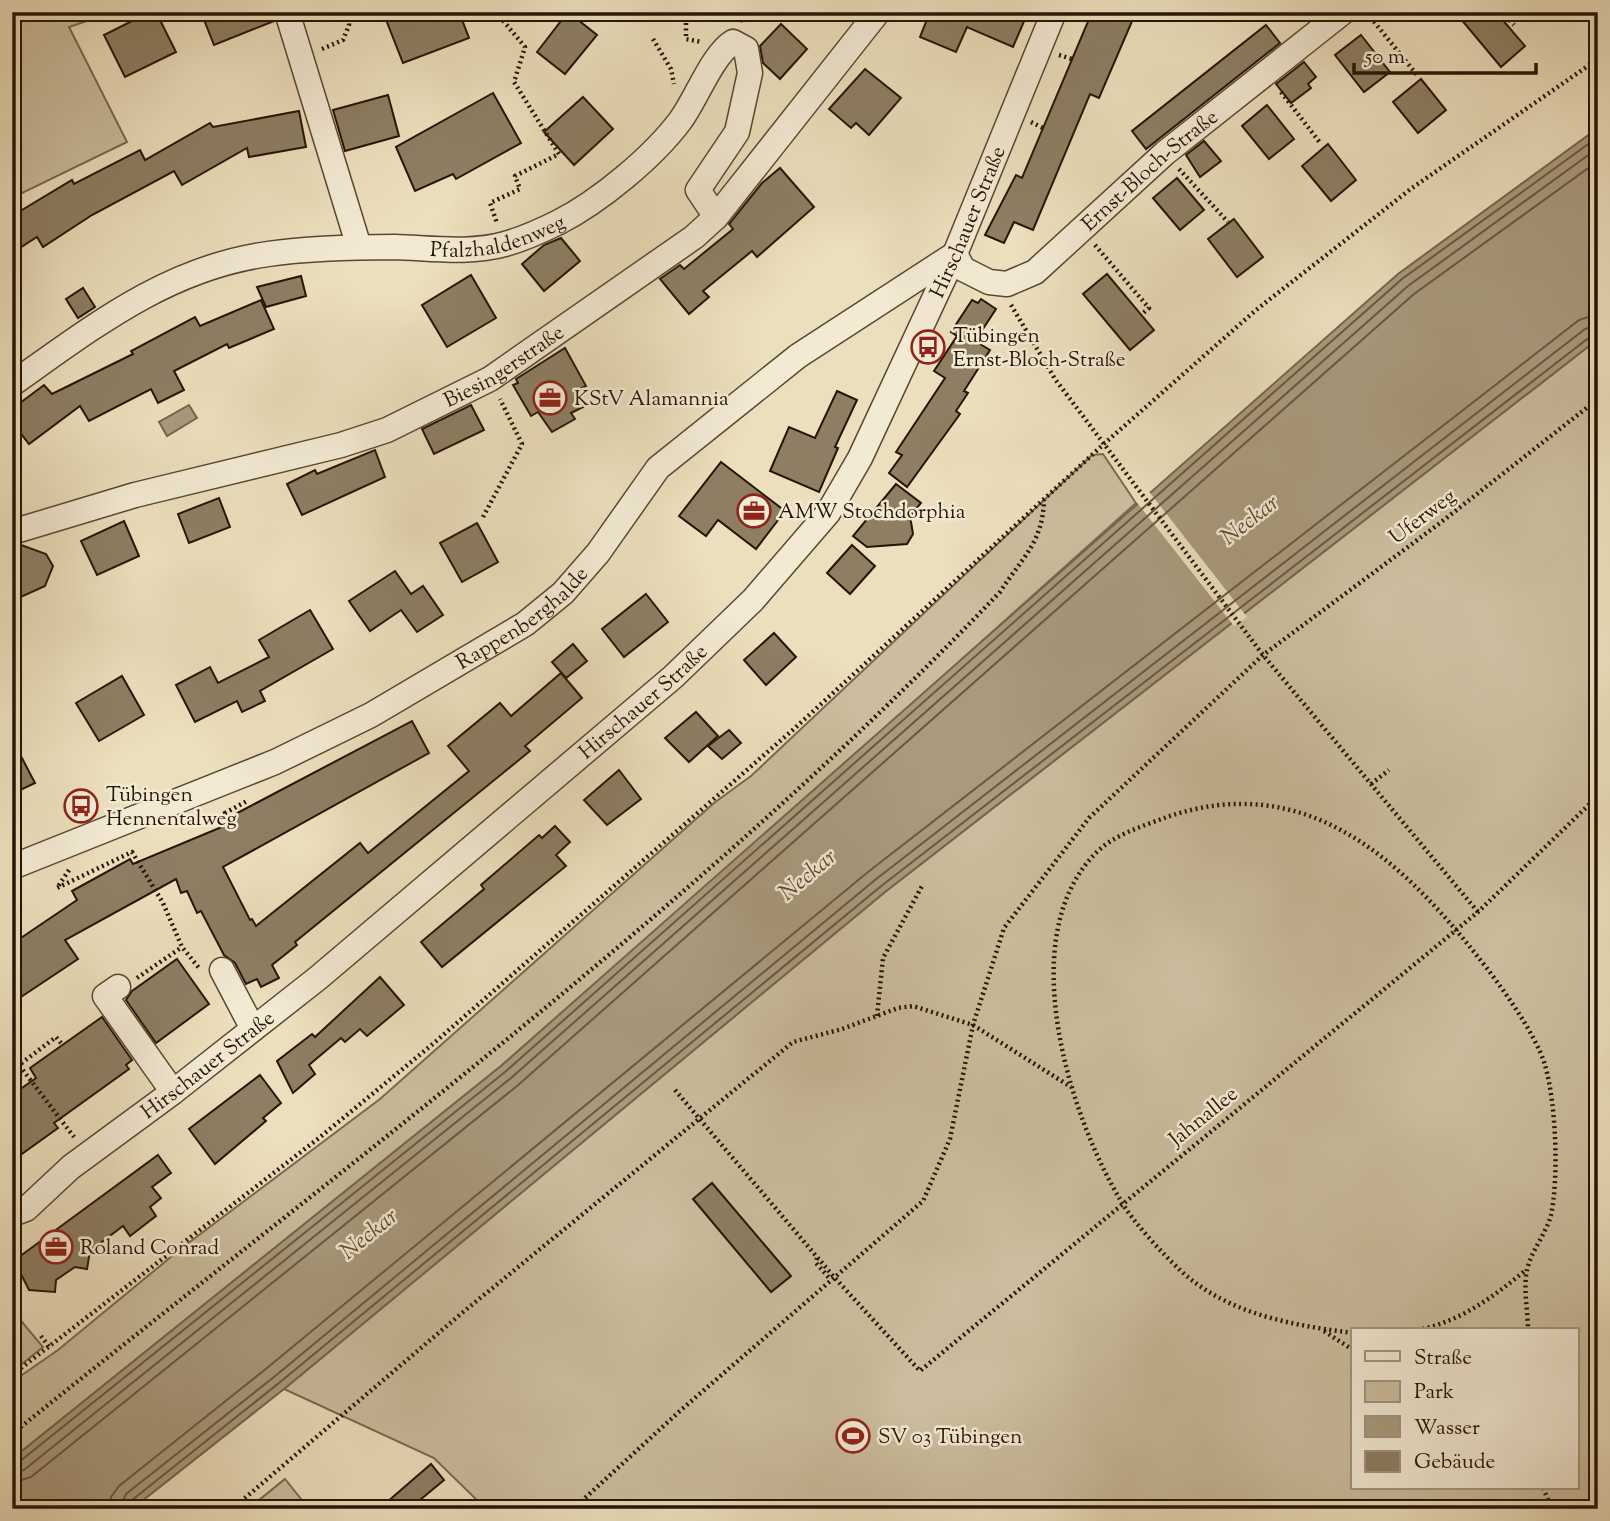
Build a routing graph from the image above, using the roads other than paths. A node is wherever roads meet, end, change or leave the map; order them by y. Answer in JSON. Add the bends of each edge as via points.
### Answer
{"nodes":[{"id":1,"x":287,"y":12,"type":"edge"},
{"id":2,"x":878,"y":12,"type":"edge"},
{"id":3,"x":1054,"y":12,"type":"edge"},
{"id":4,"x":1343,"y":12,"type":"edge"},
{"id":5,"x":716,"y":218,"type":"junction"},
{"id":6,"x":359,"y":247,"type":"junction"},
{"id":7,"x":956,"y":254,"type":"junction"},
{"id":8,"x":12,"y":384,"type":"edge"},
{"id":9,"x":12,"y":532,"type":"edge"},
{"id":10,"x":12,"y":867,"type":"edge"},
{"id":11,"x":222,"y":970,"type":"dead end"},
{"id":12,"x":122,"y":986,"type":"road end"},
{"id":13,"x":253,"y":1029,"type":"junction"},
{"id":14,"x":173,"y":1092,"type":"junction"},
{"id":15,"x":12,"y":1214,"type":"edge"}],
"edges":[{"from":1,"to":6,"type":"street"},
{"from":2,"to":5,"type":"street","name":"Biesingerstraße"},
{"from":3,"to":7,"type":"street","name":"Hirschauer Straße"},
{"from":4,"to":7,"type":"street","name":"Ernst-Bloch-Straße","via":[[1165,153],[1035,272],[1007,284],[976,278],[963,269]]},
{"from":5,"to":6,"type":"street","name":"Pfalzhaldenweg","via":[[698,190],[737,132],[750,73],[746,49],[733,42],[681,119],[652,151],[560,222],[505,244],[473,249]]},
{"from":5,"to":9,"type":"street","name":"Biesingerstraße","via":[[491,379],[417,417],[341,446],[135,495]]},
{"from":6,"to":8,"type":"street","name":"Pfalzhaldenweg","via":[[269,254],[192,273],[120,307]]},
{"from":7,"to":10,"type":"street","name":"Rappenberghalde","via":[[797,356],[658,468],[598,553],[563,593],[525,624],[371,715],[275,762]]},
{"from":7,"to":13,"type":"street","name":"Hirschauer Straße","via":[[860,458],[828,513],[753,600],[673,677]]},
{"from":11,"to":13,"type":"street"},
{"from":12,"to":14,"type":"street","via":[[105,996]]},
{"from":13,"to":14,"type":"street","name":"Hirschauer Straße"},
{"from":14,"to":15,"type":"street","name":"Hirschauer Straße","via":[[88,1154],[26,1209]]}]}
